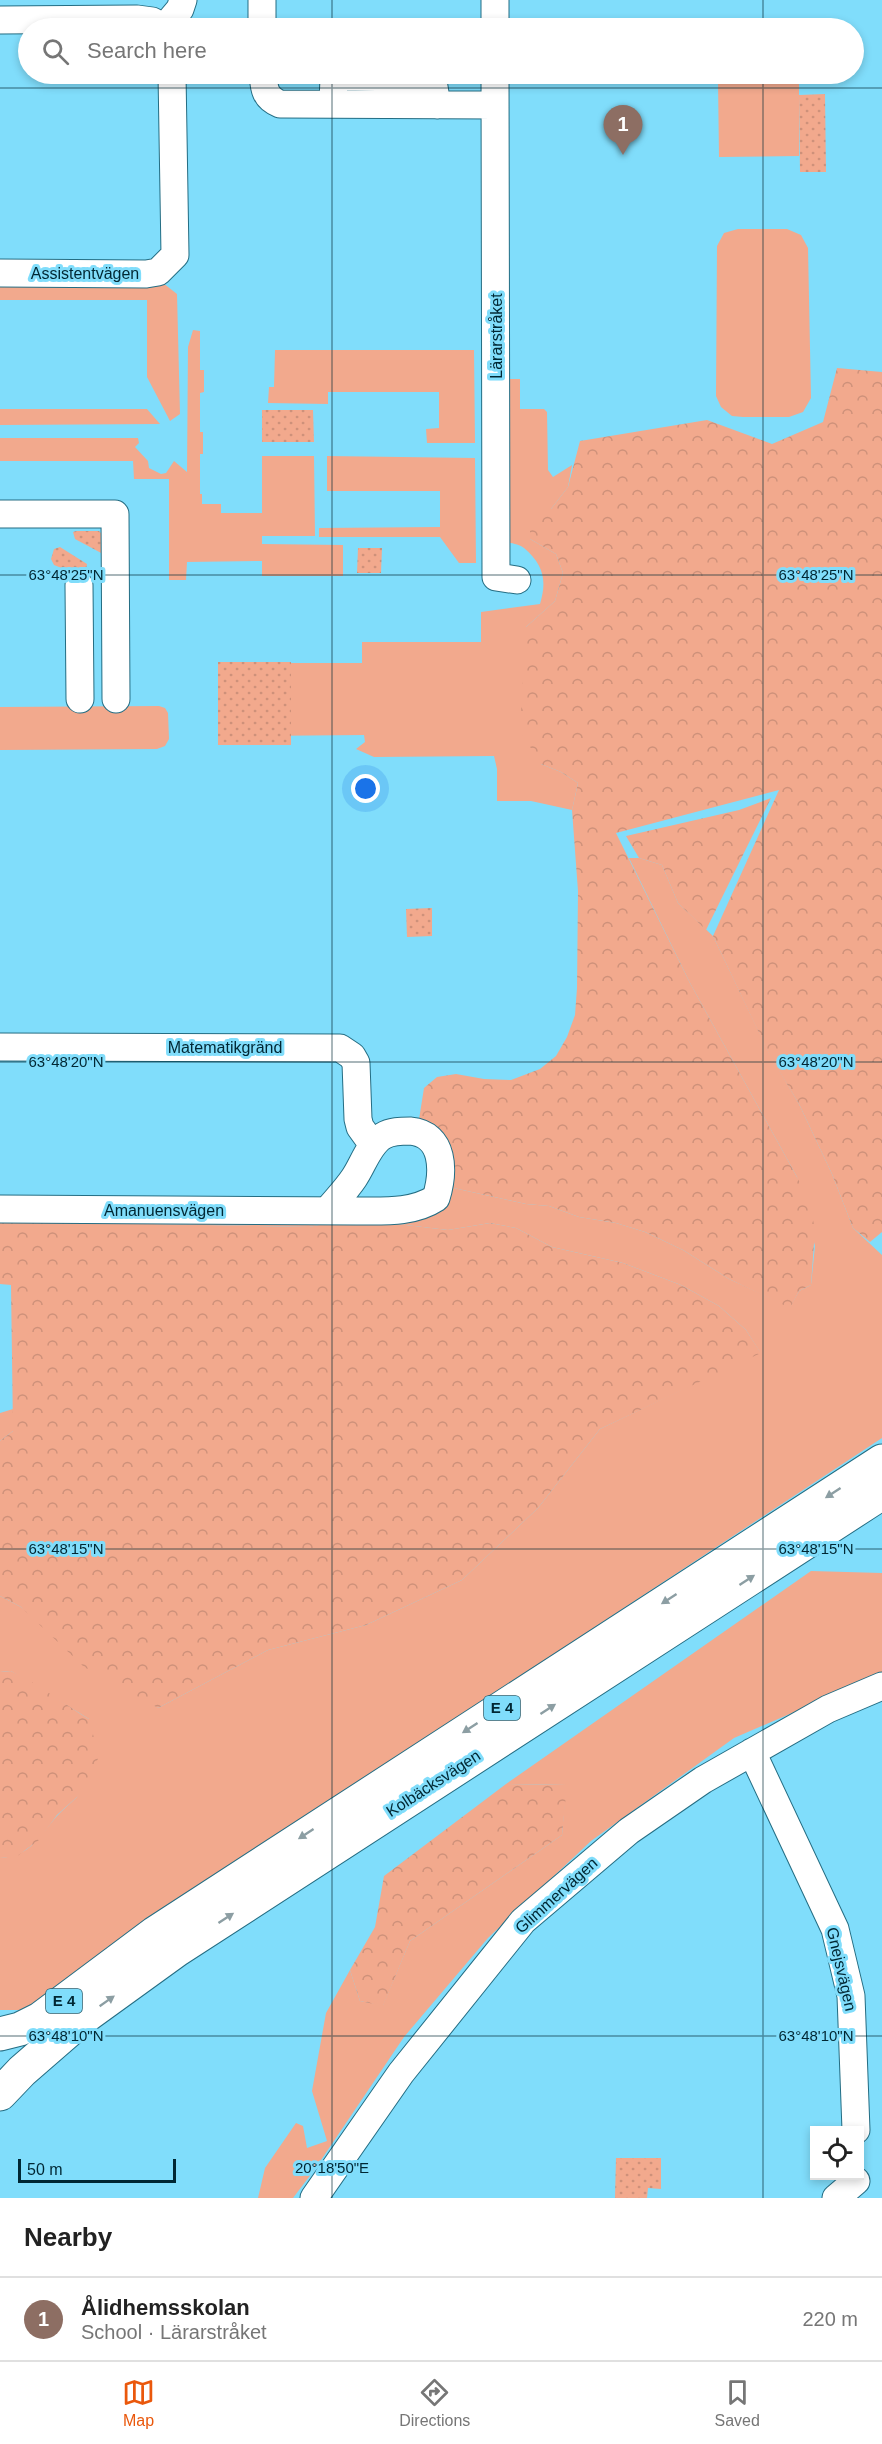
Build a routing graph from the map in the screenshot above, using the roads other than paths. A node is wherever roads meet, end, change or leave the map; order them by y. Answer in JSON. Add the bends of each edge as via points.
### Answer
{"nodes":[{"id":1,"x":183,"y":0,"type":"edge"},
{"id":2,"x":262,"y":0,"type":"edge"},
{"id":3,"x":495,"y":0,"type":"edge"},
{"id":4,"x":172,"y":18,"type":"edge"},
{"id":5,"x":262,"y":18,"type":"edge"},
{"id":6,"x":495,"y":18,"type":"edge"},
{"id":7,"x":0,"y":20,"type":"edge"},
{"id":8,"x":18,"y":20,"type":"edge"},
{"id":9,"x":172,"y":84,"type":"edge"},
{"id":10,"x":264,"y":84,"type":"edge"},
{"id":11,"x":495,"y":84,"type":"edge"},
{"id":12,"x":495,"y":105,"type":"junction"},
{"id":13,"x":0,"y":273,"type":"edge"},
{"id":14,"x":0,"y":514,"type":"edge"},
{"id":15,"x":517,"y":580,"type":"dead end"},
{"id":16,"x":79,"y":585,"type":"dead end"},
{"id":17,"x":80,"y":699,"type":"dead end"},
{"id":18,"x":116,"y":699,"type":"dead end"},
{"id":19,"x":0,"y":1047,"type":"edge"},
{"id":20,"x":373,"y":1145,"type":"junction"},
{"id":21,"x":0,"y":1209,"type":"edge"},
{"id":22,"x":327,"y":1211,"type":"junction"},
{"id":23,"x":882,"y":1461,"type":"edge"},
{"id":24,"x":882,"y":1493,"type":"edge"},
{"id":25,"x":882,"y":1686,"type":"edge"},
{"id":26,"x":752,"y":1752,"type":"junction"},
{"id":27,"x":0,"y":2034,"type":"edge"},
{"id":28,"x":0,"y":2094,"type":"edge"},
{"id":29,"x":856,"y":2126,"type":"edge"},
{"id":30,"x":856,"y":2185,"type":"edge"},
{"id":31,"x":314,"y":2198,"type":"edge"},
{"id":32,"x":836,"y":2198,"type":"edge"}],
"edges":[{"from":1,"to":4,"type":"street"},
{"from":2,"to":5,"type":"street"},
{"from":3,"to":6,"type":"street"},
{"from":7,"to":8,"type":"street"},
{"from":9,"to":13,"type":"street","name":"Assistentvägen","via":[[175,255],[158,272]]},
{"from":10,"to":12,"type":"street","via":[[271,100],[280,104]]},
{"from":11,"to":12,"type":"street","name":"Lärarstråket"},
{"from":12,"to":15,"type":"street","name":"Lärarstråket","via":[[496,577]]},
{"from":14,"to":18,"type":"street","via":[[115,514]]},
{"from":16,"to":17,"type":"street"},
{"from":19,"to":20,"type":"street","name":"Matematikgränd","via":[[340,1048],[356,1063],[358,1119]]},
{"from":20,"to":22,"type":"street","via":[[354,1178]]},
{"from":20,"to":22,"type":"street","name":"Amanuensvägen","via":[[394,1131],[417,1132],[429,1138],[441,1159],[436,1198],[406,1210]]},
{"from":21,"to":22,"type":"street","name":"Amanuensvägen"},
{"from":23,"to":27,"type":"highway","name":"Kolbäcksvägen","number":"E 4","one_way":true,"via":[[155,1933],[40,2019]]},
{"from":28,"to":24,"type":"highway","name":"Kolbäcksvägen","number":"E 4","one_way":true,"via":[[83,2018],[177,1950]]},
{"from":25,"to":26,"type":"street","name":"Glimmervägen","via":[[828,1709]]},
{"from":26,"to":29,"type":"street","name":"Gnejsvägen","via":[[835,1929],[851,1996]]},
{"from":26,"to":31,"type":"street","name":"Glimmervägen","via":[[629,1831],[523,1921],[401,2073]]},
{"from":30,"to":32,"type":"street"}]}
